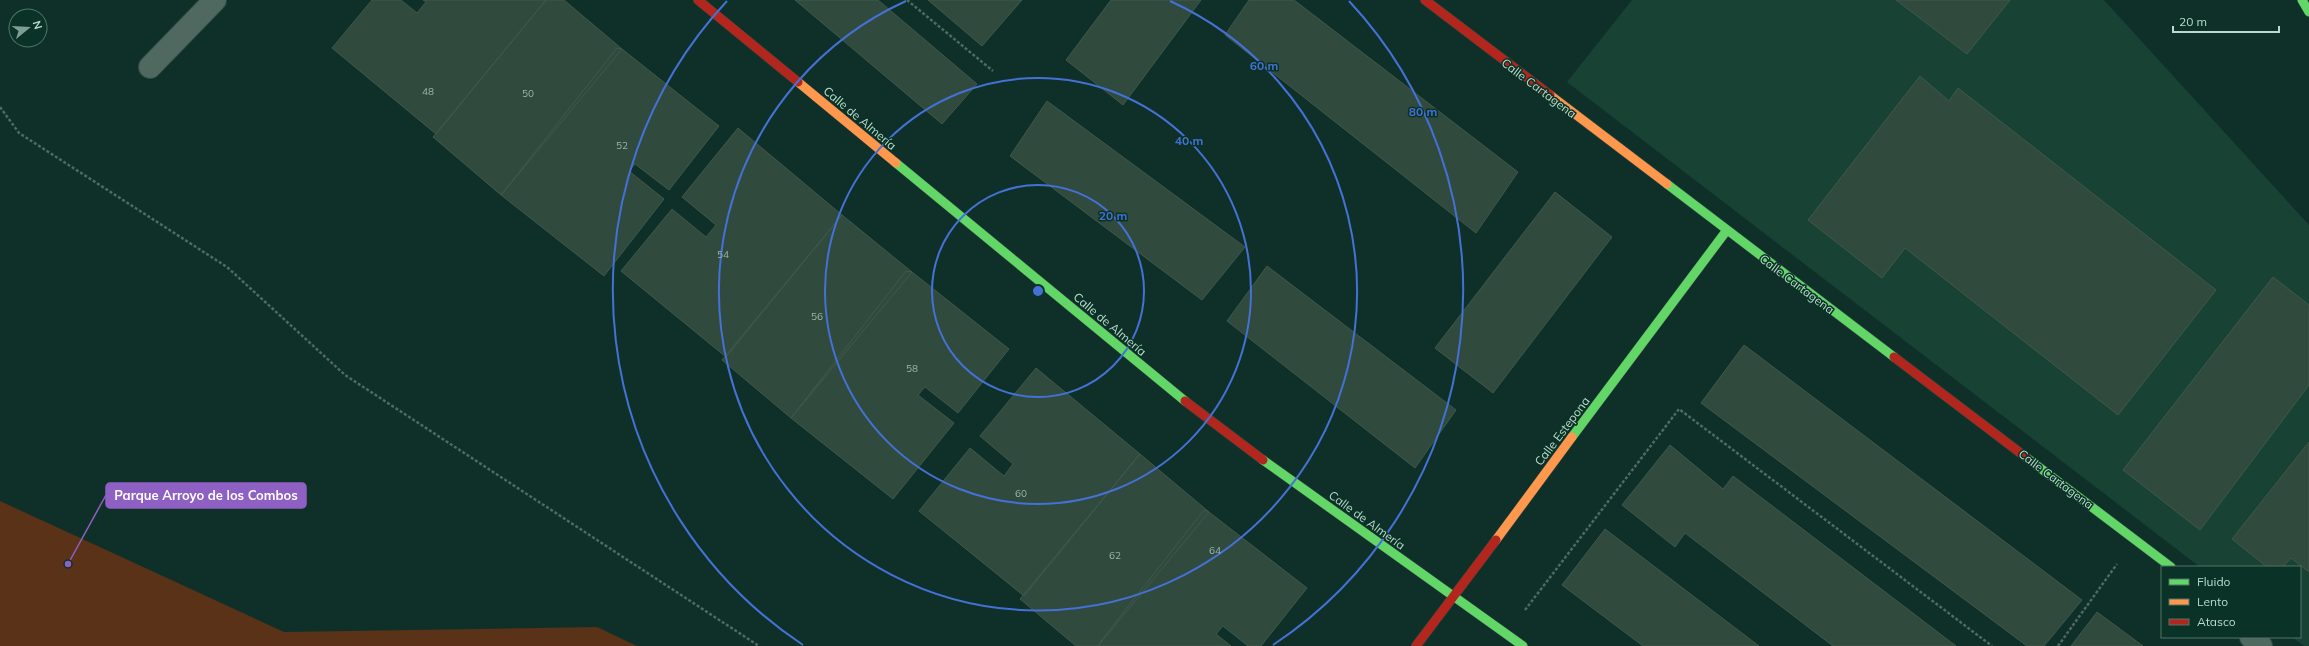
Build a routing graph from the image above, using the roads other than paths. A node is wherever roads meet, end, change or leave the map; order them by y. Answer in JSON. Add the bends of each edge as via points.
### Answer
{"nodes":[{"id":1,"x":215,"y":0,"type":"edge"},
{"id":2,"x":698,"y":0,"type":"edge"},
{"id":3,"x":1425,"y":0,"type":"edge"},
{"id":4,"x":2302,"y":0,"type":"edge"},
{"id":5,"x":2309,"y":12,"type":"edge"},
{"id":6,"x":150,"y":67,"type":"dead end"},
{"id":7,"x":1727,"y":230,"type":"junction"},
{"id":8,"x":2170,"y":566,"type":"edge"},
{"id":9,"x":1453,"y":596,"type":"junction"},
{"id":10,"x":2251,"y":638,"type":"edge"},
{"id":11,"x":1416,"y":646,"type":"edge"},
{"id":12,"x":1523,"y":646,"type":"edge"},
{"id":13,"x":2261,"y":646,"type":"edge"}],
"edges":[{"from":1,"to":6,"type":"street"},
{"from":2,"to":9,"type":"street","name":"Calle de Almería","via":[[1207,420]]},
{"from":3,"to":7,"type":"street","name":"Calle Cartagena"},
{"from":4,"to":5,"type":"street"},
{"from":7,"to":8,"type":"street","name":"Calle Cartagena"},
{"from":7,"to":9,"type":"street","name":"Calle Estepona"},
{"from":9,"to":11,"type":"street","name":"Calle Estepona"},
{"from":9,"to":12,"type":"street","name":"Calle de Almería"},
{"from":10,"to":13,"type":"street"}]}
